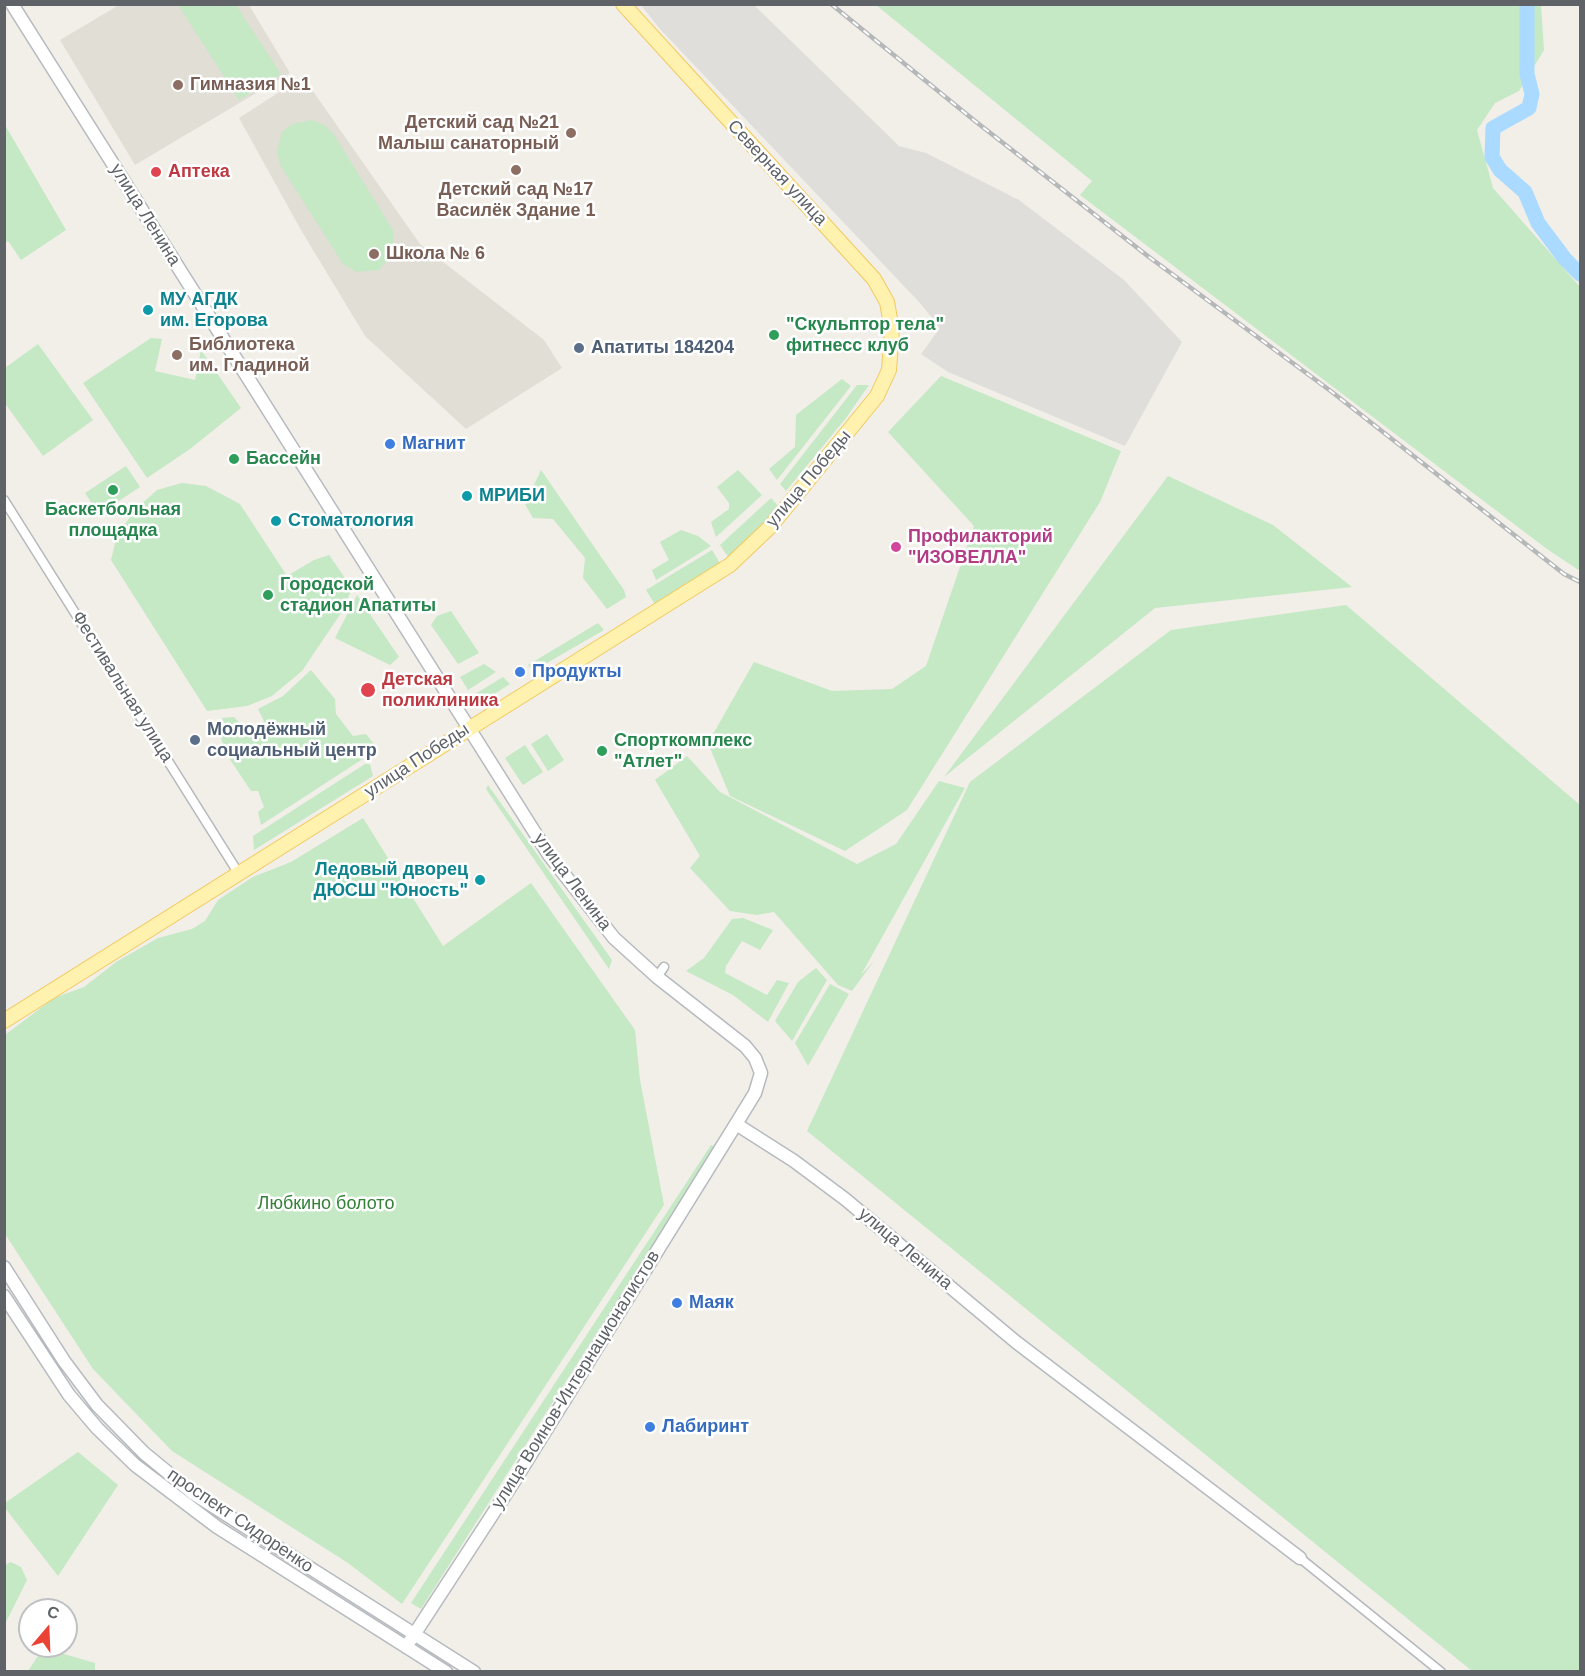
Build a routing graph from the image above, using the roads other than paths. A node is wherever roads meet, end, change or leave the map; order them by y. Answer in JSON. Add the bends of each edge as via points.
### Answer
{"nodes":[{"id":1,"x":12,"y":4,"type":"edge"},
{"id":2,"x":623,"y":4,"type":"edge"},
{"id":3,"x":891,"y":360,"type":"joint"},
{"id":4,"x":4,"y":501,"type":"edge"},
{"id":5,"x":467,"y":728,"type":"junction"},
{"id":6,"x":239,"y":874,"type":"junction"},
{"id":7,"x":4,"y":1021,"type":"edge"},
{"id":8,"x":736,"y":1124,"type":"junction"},
{"id":9,"x":4,"y":1267,"type":"edge"},
{"id":10,"x":4,"y":1296,"type":"edge"},
{"id":11,"x":144,"y":1453,"type":"junction"},
{"id":12,"x":135,"y":1465,"type":"junction"},
{"id":13,"x":1300,"y":1558,"type":"joint"},
{"id":14,"x":415,"y":1634,"type":"junction"},
{"id":15,"x":406,"y":1647,"type":"junction"},
{"id":16,"x":446,"y":1671,"type":"edge"},
{"id":17,"x":474,"y":1671,"type":"edge"},
{"id":18,"x":1441,"y":1671,"type":"edge"}],
"edges":[{"from":1,"to":5,"type":"street","name":"улица Ленина"},
{"from":2,"to":3,"type":"main road","name":"Северная улица","via":[[874,279],[887,302]]},
{"from":3,"to":5,"type":"main road","name":"улица Победы","via":[[884,381],[866,410],[753,546],[712,576]]},
{"from":4,"to":6,"type":"street","name":"Фестивальная улица"},
{"from":5,"to":6,"type":"main road","name":"улица Победы"},
{"from":5,"to":8,"type":"street","name":"улица Ленина","via":[[549,855],[614,938],[661,972],[755,1058],[760,1082]]},
{"from":6,"to":7,"type":"main road","name":"улица Победы"},
{"from":8,"to":13,"type":"street","name":"улица Ленина","via":[[845,1199],[1016,1342]]},
{"from":8,"to":14,"type":"street","name":"улица Воинов-Интернационалистов"},
{"from":9,"to":11,"type":"street","name":"проспект Сидоренко","via":[[97,1405]]},
{"from":10,"to":12,"type":"street","name":"проспект Сидоренко","via":[[69,1395]]},
{"from":11,"to":12,"type":"street"},
{"from":11,"to":14,"type":"street","name":"проспект Сидоренко","via":[[213,1506]]},
{"from":12,"to":15,"type":"street","name":"проспект Сидоренко","via":[[201,1516]]},
{"from":13,"to":18,"type":"street"},
{"from":14,"to":15,"type":"street","name":"улица Воинов-Интернационалистов"},
{"from":14,"to":17,"type":"street","name":"проспект Сидоренко"},
{"from":15,"to":16,"type":"street","name":"проспект Сидоренко"}]}
